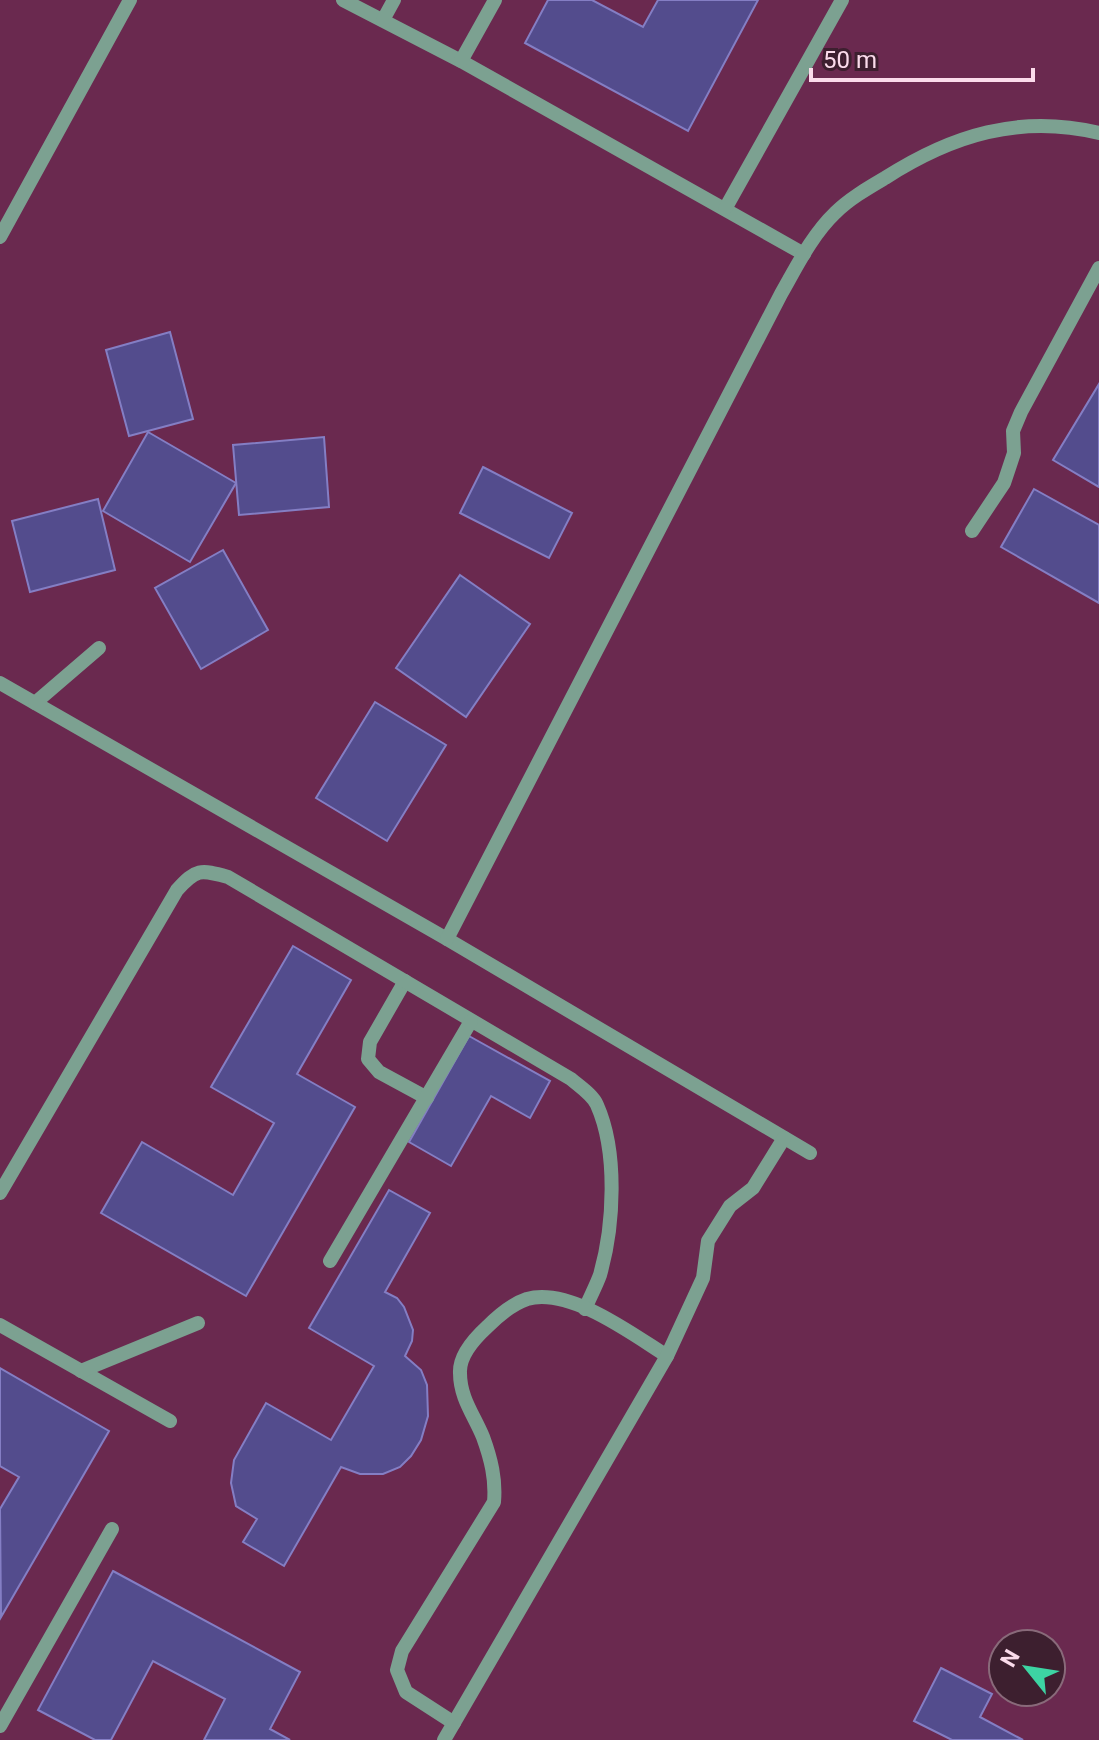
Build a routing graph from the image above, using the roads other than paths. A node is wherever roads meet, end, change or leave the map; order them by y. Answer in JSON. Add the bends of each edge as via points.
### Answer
{"nodes":[{"id":1,"x":130,"y":0,"type":"edge"},
{"id":2,"x":343,"y":0,"type":"edge"},
{"id":3,"x":394,"y":0,"type":"edge"},
{"id":4,"x":495,"y":0,"type":"edge"},
{"id":5,"x":842,"y":0,"type":"edge"},
{"id":6,"x":383,"y":20,"type":"junction"},
{"id":7,"x":461,"y":61,"type":"junction"},
{"id":8,"x":1099,"y":133,"type":"edge"},
{"id":9,"x":725,"y":209,"type":"junction"},
{"id":10,"x":0,"y":237,"type":"edge"},
{"id":11,"x":804,"y":254,"type":"junction"},
{"id":12,"x":1099,"y":268,"type":"edge"},
{"id":13,"x":972,"y":531,"type":"dead end"},
{"id":14,"x":99,"y":648,"type":"dead end"},
{"id":15,"x":0,"y":683,"type":"edge"},
{"id":16,"x":35,"y":703,"type":"junction"},
{"id":17,"x":447,"y":939,"type":"junction"},
{"id":18,"x":405,"y":981,"type":"junction"},
{"id":19,"x":471,"y":1021,"type":"junction"},
{"id":20,"x":427,"y":1098,"type":"junction"},
{"id":21,"x":784,"y":1138,"type":"junction"},
{"id":22,"x":810,"y":1153,"type":"dead end"},
{"id":23,"x":0,"y":1193,"type":"edge"},
{"id":24,"x":330,"y":1261,"type":"dead end"},
{"id":25,"x":585,"y":1309,"type":"junction"},
{"id":26,"x":198,"y":1323,"type":"dead end"},
{"id":27,"x":0,"y":1325,"type":"edge"},
{"id":28,"x":667,"y":1356,"type":"junction"},
{"id":29,"x":81,"y":1371,"type":"junction"},
{"id":30,"x":170,"y":1421,"type":"dead end"},
{"id":31,"x":112,"y":1529,"type":"dead end"},
{"id":32,"x":454,"y":1723,"type":"junction"},
{"id":33,"x":0,"y":1726,"type":"edge"},
{"id":34,"x":444,"y":1740,"type":"edge"}],
"edges":[{"from":1,"to":10,"type":"street"},
{"from":2,"to":6,"type":"street"},
{"from":3,"to":6,"type":"street"},
{"from":4,"to":7,"type":"street"},
{"from":5,"to":9,"type":"street"},
{"from":6,"to":7,"type":"street"},
{"from":7,"to":9,"type":"street"},
{"from":8,"to":11,"type":"street","via":[[1045,125],[998,129],[949,143],[913,160],[834,213]]},
{"from":9,"to":11,"type":"street"},
{"from":11,"to":17,"type":"street"},
{"from":12,"to":13,"type":"street","via":[[1021,412],[1004,483]]},
{"from":14,"to":16,"type":"street"},
{"from":15,"to":16,"type":"street"},
{"from":16,"to":17,"type":"street"},
{"from":17,"to":21,"type":"street"},
{"from":18,"to":19,"type":"street"},
{"from":18,"to":20,"type":"street","via":[[370,1042],[368,1059],[379,1072]]},
{"from":18,"to":23,"type":"street","via":[[228,877],[206,871],[191,874]]},
{"from":19,"to":20,"type":"street"},
{"from":19,"to":25,"type":"street","via":[[571,1079],[596,1102],[611,1166],[611,1195],[600,1275]]},
{"from":20,"to":24,"type":"street"},
{"from":21,"to":22,"type":"street"},
{"from":21,"to":28,"type":"street","via":[[753,1188],[730,1206],[708,1241],[703,1278]]},
{"from":25,"to":28,"type":"street"},
{"from":25,"to":32,"type":"street","via":[[556,1298],[527,1299],[501,1313],[471,1342],[459,1370],[464,1398],[496,1480],[494,1502],[402,1651],[397,1670],[406,1692]]},
{"from":26,"to":29,"type":"street"},
{"from":27,"to":29,"type":"street"},
{"from":28,"to":32,"type":"street"},
{"from":29,"to":30,"type":"street"},
{"from":31,"to":33,"type":"street"},
{"from":32,"to":34,"type":"street"}]}
